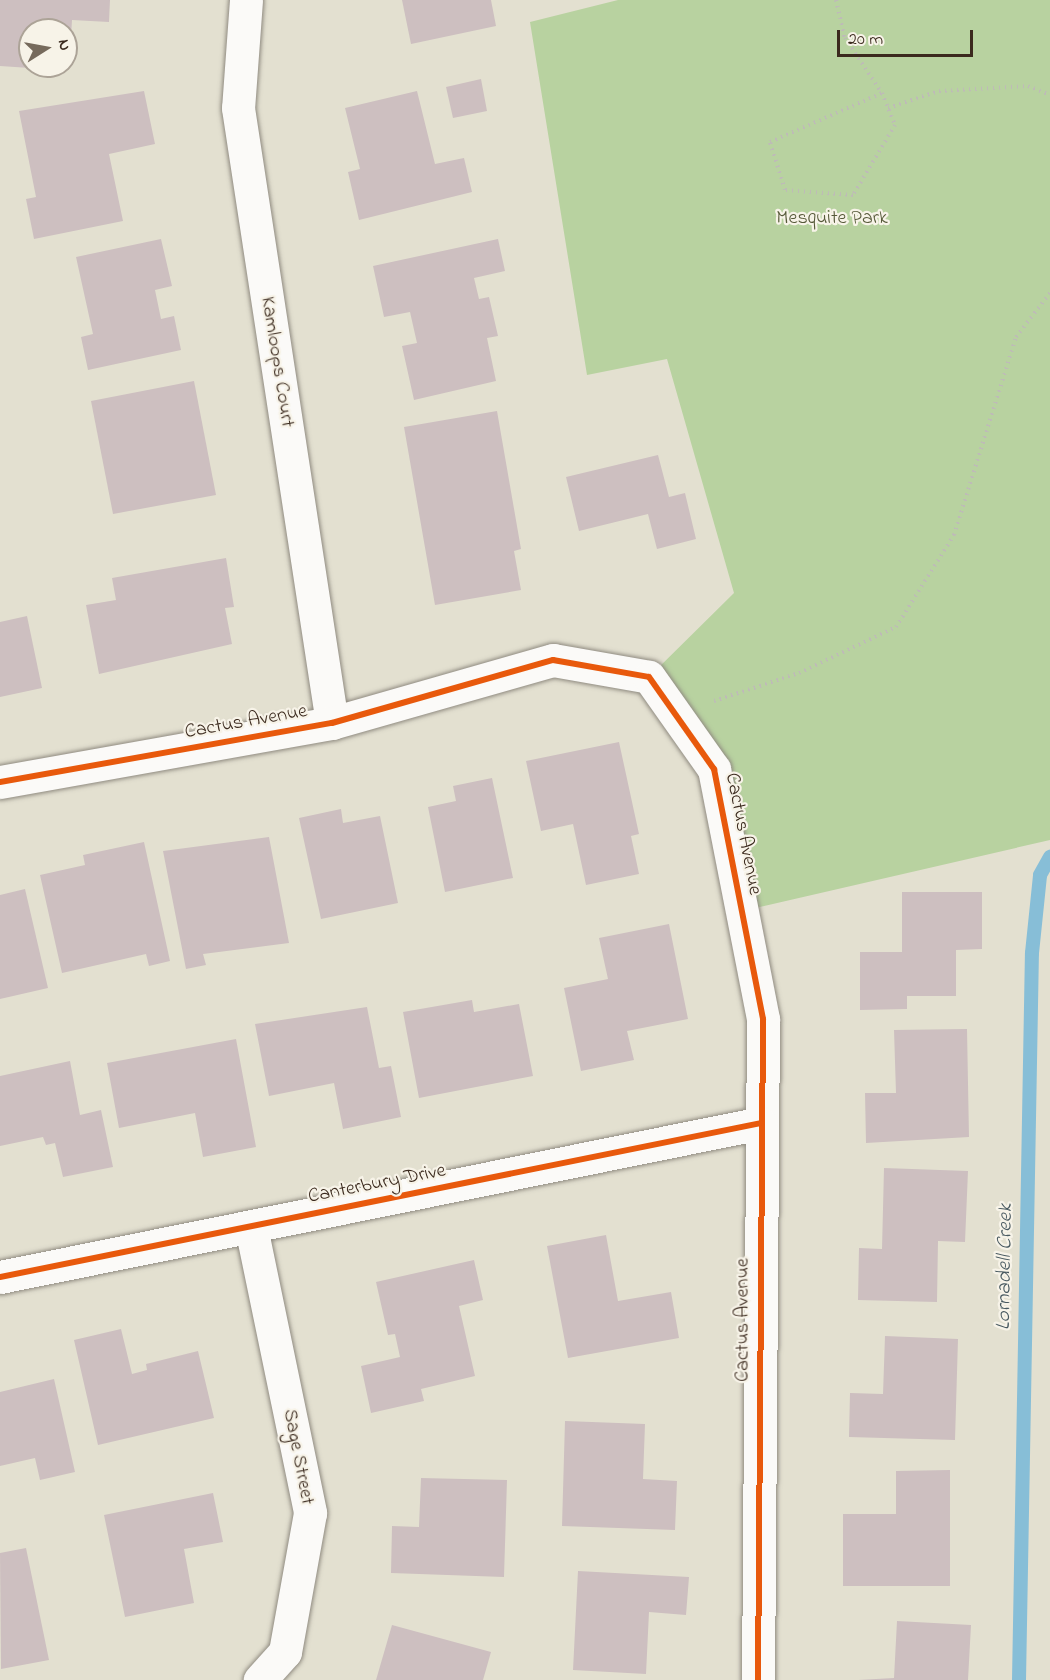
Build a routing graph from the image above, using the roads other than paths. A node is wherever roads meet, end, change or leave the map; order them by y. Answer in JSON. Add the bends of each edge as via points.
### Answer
{"nodes":[{"id":1,"x":246,"y":0,"type":"edge"},
{"id":2,"x":332,"y":723,"type":"junction"},
{"id":3,"x":0,"y":782,"type":"edge"},
{"id":4,"x":760,"y":1123,"type":"junction"},
{"id":5,"x":251,"y":1227,"type":"junction"},
{"id":6,"x":0,"y":1277,"type":"edge"},
{"id":7,"x":260,"y":1680,"type":"edge"},
{"id":8,"x":758,"y":1680,"type":"edge"}],
"edges":[{"from":1,"to":2,"type":"street","name":"Kamloops Court","via":[[238,108]]},
{"from":2,"to":3,"type":"street","name":"Cactus Avenue"},
{"from":2,"to":4,"type":"street","name":"Cactus Avenue","via":[[553,660],[649,678],[714,769],[763,1019]]},
{"from":4,"to":5,"type":"street","name":"Canterbury Drive"},
{"from":4,"to":8,"type":"street","name":"Cactus Avenue"},
{"from":5,"to":6,"type":"street","name":"Canterbury Drive"},
{"from":5,"to":7,"type":"street","name":"Sage Street","via":[[310,1513],[285,1652]]}]}
